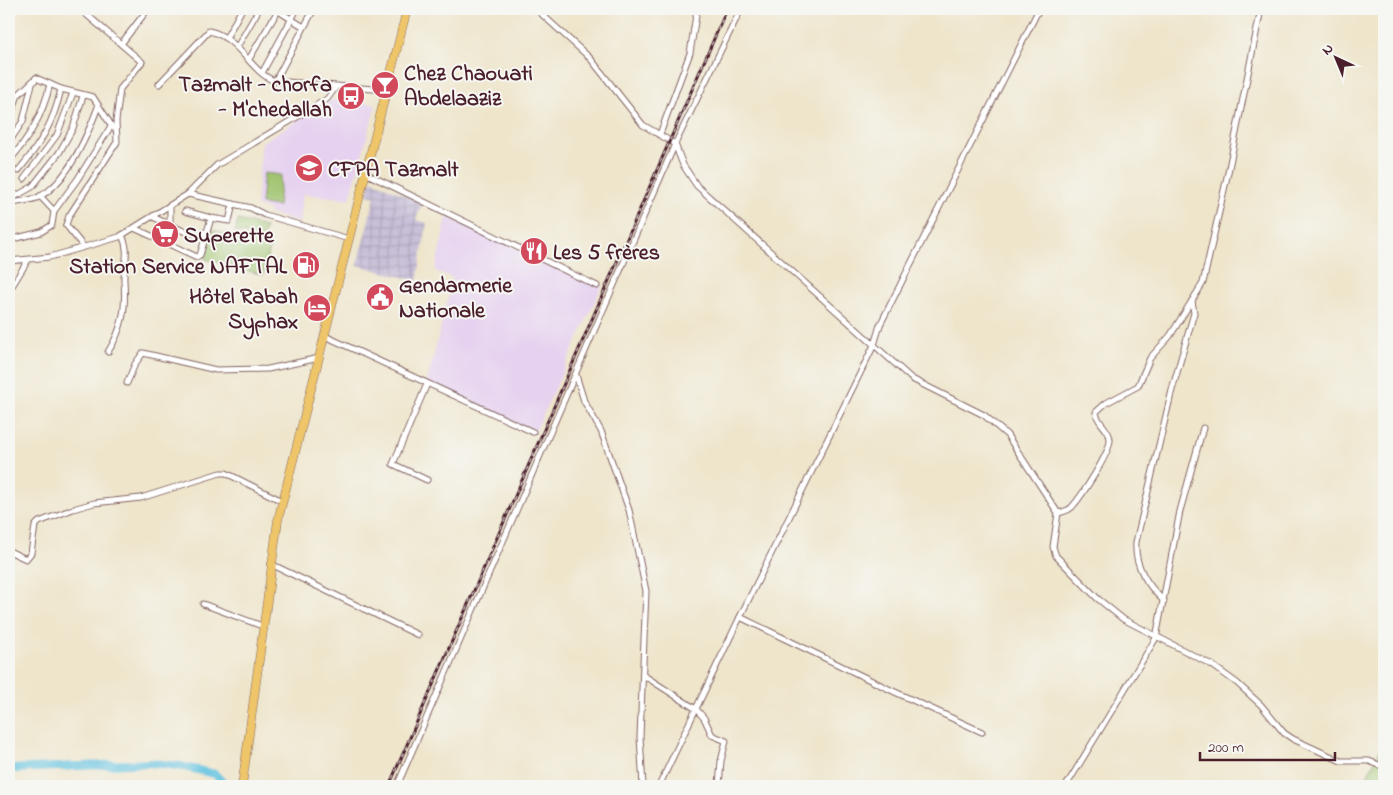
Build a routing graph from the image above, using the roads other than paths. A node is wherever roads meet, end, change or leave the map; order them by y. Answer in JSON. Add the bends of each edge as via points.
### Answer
{"nodes":[{"id":1,"x":80,"y":9,"type":"edge"},
{"id":2,"x":148,"y":9,"type":"edge"},
{"id":3,"x":242,"y":9,"type":"edge"},
{"id":4,"x":259,"y":9,"type":"edge"},
{"id":5,"x":277,"y":9,"type":"edge"},
{"id":6,"x":297,"y":9,"type":"edge"},
{"id":7,"x":314,"y":9,"type":"edge"},
{"id":8,"x":407,"y":9,"type":"edge"},
{"id":9,"x":536,"y":9,"type":"edge"},
{"id":10,"x":697,"y":9,"type":"edge"},
{"id":11,"x":741,"y":9,"type":"edge"},
{"id":12,"x":1039,"y":9,"type":"edge"},
{"id":13,"x":1261,"y":9,"type":"edge"},
{"id":14,"x":291,"y":19,"type":"junction"},
{"id":15,"x":304,"y":27,"type":"junction"},
{"id":16,"x":226,"y":38,"type":"junction"},
{"id":17,"x":121,"y":44,"type":"junction"},
{"id":18,"x":237,"y":48,"type":"junction"},
{"id":19,"x":249,"y":59,"type":"junction"},
{"id":20,"x":262,"y":73,"type":"junction"},
{"id":21,"x":36,"y":78,"type":"junction"},
{"id":22,"x":274,"y":81,"type":"junction"},
{"id":23,"x":50,"y":84,"type":"junction"},
{"id":24,"x":159,"y":84,"type":"dead end"},
{"id":25,"x":336,"y":87,"type":"junction"},
{"id":26,"x":61,"y":89,"type":"junction"},
{"id":27,"x":386,"y":90,"type":"junction"},
{"id":28,"x":73,"y":93,"type":"junction"},
{"id":29,"x":83,"y":96,"type":"junction"},
{"id":30,"x":98,"y":106,"type":"junction"},
{"id":31,"x":9,"y":120,"type":"edge"},
{"id":32,"x":111,"y":126,"type":"junction"},
{"id":33,"x":116,"y":132,"type":"junction"},
{"id":34,"x":660,"y":134,"type":"junction"},
{"id":35,"x":9,"y":142,"type":"edge"},
{"id":36,"x":675,"y":144,"type":"junction"},
{"id":37,"x":9,"y":161,"type":"edge"},
{"id":38,"x":18,"y":171,"type":"dead end"},
{"id":39,"x":365,"y":173,"type":"junction"},
{"id":40,"x":24,"y":179,"type":"dead end"},
{"id":41,"x":188,"y":194,"type":"junction"},
{"id":42,"x":40,"y":196,"type":"junction"},
{"id":43,"x":9,"y":202,"type":"edge"},
{"id":44,"x":233,"y":204,"type":"junction"},
{"id":45,"x":170,"y":206,"type":"junction"},
{"id":46,"x":54,"y":211,"type":"junction"},
{"id":47,"x":185,"y":212,"type":"dead end"},
{"id":48,"x":153,"y":217,"type":"junction"},
{"id":49,"x":211,"y":218,"type":"junction"},
{"id":50,"x":52,"y":225,"type":"junction"},
{"id":51,"x":66,"y":225,"type":"junction"},
{"id":52,"x":170,"y":225,"type":"junction"},
{"id":53,"x":134,"y":228,"type":"junction"},
{"id":54,"x":207,"y":232,"type":"junction"},
{"id":55,"x":122,"y":235,"type":"junction"},
{"id":56,"x":349,"y":239,"type":"junction"},
{"id":57,"x":9,"y":240,"type":"edge"},
{"id":58,"x":84,"y":246,"type":"junction"},
{"id":59,"x":28,"y":260,"type":"junction"},
{"id":60,"x":9,"y":261,"type":"edge"},
{"id":61,"x":598,"y":286,"type":"dead end"},
{"id":62,"x":9,"y":291,"type":"edge"},
{"id":63,"x":1192,"y":301,"type":"junction"},
{"id":64,"x":325,"y":336,"type":"junction"},
{"id":65,"x":874,"y":345,"type":"junction"},
{"id":66,"x":108,"y":352,"type":"dead end"},
{"id":67,"x":319,"y":358,"type":"junction"},
{"id":68,"x":576,"y":374,"type":"junction"},
{"id":69,"x":127,"y":383,"type":"dead end"},
{"id":70,"x":427,"y":384,"type":"junction"},
{"id":71,"x":1203,"y":428,"type":"dead end"},
{"id":72,"x":533,"y":432,"type":"dead end"},
{"id":73,"x":427,"y":480,"type":"dead end"},
{"id":74,"x":282,"y":501,"type":"junction"},
{"id":75,"x":1058,"y":513,"type":"junction"},
{"id":76,"x":9,"y":551,"type":"edge"},
{"id":77,"x":271,"y":564,"type":"junction"},
{"id":78,"x":1164,"y":601,"type":"junction"},
{"id":79,"x":203,"y":604,"type":"dead end"},
{"id":80,"x":740,"y":617,"type":"junction"},
{"id":81,"x":262,"y":626,"type":"junction"},
{"id":82,"x":418,"y":635,"type":"dead end"},
{"id":83,"x":1156,"y":638,"type":"junction"},
{"id":84,"x":643,"y":675,"type":"junction"},
{"id":85,"x":696,"y":709,"type":"junction"},
{"id":86,"x":982,"y":732,"type":"dead end"},
{"id":87,"x":1384,"y":767,"type":"edge"},
{"id":88,"x":242,"y":786,"type":"edge"},
{"id":89,"x":397,"y":786,"type":"edge"},
{"id":90,"x":643,"y":786,"type":"edge"},
{"id":91,"x":659,"y":786,"type":"edge"},
{"id":92,"x":719,"y":786,"type":"edge"},
{"id":93,"x":1066,"y":786,"type":"edge"}],
"edges":[{"from":1,"to":17,"type":"street"},
{"from":2,"to":17,"type":"street"},
{"from":3,"to":16,"type":"street"},
{"from":4,"to":18,"type":"street"},
{"from":5,"to":14,"type":"street"},
{"from":5,"to":19,"type":"street"},
{"from":6,"to":14,"type":"street"},
{"from":7,"to":15,"type":"street"},
{"from":8,"to":27,"type":"main road"},
{"from":9,"to":34,"type":"street","via":[[590,58],[643,125]]},
{"from":10,"to":34,"type":"street","via":[[690,53]]},
{"from":11,"to":36,"type":"street"},
{"from":12,"to":65,"type":"street","via":[[880,326]]},
{"from":13,"to":63,"type":"street","via":[[1203,283]]},
{"from":14,"to":15,"type":"street"},
{"from":14,"to":20,"type":"street"},
{"from":15,"to":22,"type":"street"},
{"from":16,"to":18,"type":"street"},
{"from":16,"to":24,"type":"street","via":[[209,31]]},
{"from":17,"to":33,"type":"street","via":[[142,62],[120,89]]},
{"from":18,"to":19,"type":"street"},
{"from":19,"to":20,"type":"street"},
{"from":20,"to":22,"type":"street"},
{"from":21,"to":23,"type":"street"},
{"from":21,"to":31,"type":"street","via":[[18,95]]},
{"from":21,"to":35,"type":"street","via":[[23,121]]},
{"from":22,"to":25,"type":"street"},
{"from":23,"to":26,"type":"street"},
{"from":23,"to":37,"type":"street","via":[[36,125]]},
{"from":25,"to":27,"type":"street"},
{"from":25,"to":41,"type":"street","via":[[327,100],[217,165]]},
{"from":26,"to":28,"type":"street"},
{"from":26,"to":38,"type":"street","via":[[57,111],[45,137]]},
{"from":27,"to":39,"type":"main road"},
{"from":28,"to":29,"type":"street"},
{"from":28,"to":40,"type":"street","via":[[58,135]]},
{"from":29,"to":30,"type":"street","via":[[92,97]]},
{"from":29,"to":43,"type":"street","via":[[73,128],[59,152],[32,187]]},
{"from":30,"to":32,"type":"street"},
{"from":30,"to":42,"type":"street","via":[[77,155],[56,183]]},
{"from":32,"to":33,"type":"street"},
{"from":32,"to":46,"type":"street"},
{"from":33,"to":51,"type":"street","via":[[111,153]]},
{"from":34,"to":36,"type":"street"},
{"from":36,"to":65,"type":"street","via":[[683,165],[697,186]]},
{"from":36,"to":68,"type":"street"},
{"from":39,"to":56,"type":"main road"},
{"from":39,"to":61,"type":"street"},
{"from":41,"to":44,"type":"street"},
{"from":41,"to":45,"type":"street"},
{"from":42,"to":43,"type":"street"},
{"from":42,"to":46,"type":"street"},
{"from":44,"to":49,"type":"street","via":[[229,221]]},
{"from":44,"to":56,"type":"street"},
{"from":45,"to":48,"type":"street"},
{"from":45,"to":52,"type":"street"},
{"from":46,"to":50,"type":"street"},
{"from":47,"to":49,"type":"street"},
{"from":48,"to":52,"type":"street"},
{"from":48,"to":53,"type":"street"},
{"from":49,"to":54,"type":"street"},
{"from":50,"to":51,"type":"street"},
{"from":50,"to":57,"type":"street","via":[[41,232]]},
{"from":51,"to":58,"type":"street"},
{"from":52,"to":54,"type":"street","via":[[190,234]]},
{"from":53,"to":54,"type":"street","via":[[196,257],[200,255]]},
{"from":53,"to":55,"type":"street"},
{"from":55,"to":58,"type":"street"},
{"from":55,"to":66,"type":"street","via":[[127,250],[126,296],[122,323]]},
{"from":56,"to":64,"type":"main road"},
{"from":58,"to":59,"type":"street"},
{"from":59,"to":60,"type":"street"},
{"from":59,"to":62,"type":"street"},
{"from":63,"to":75,"type":"street","via":[[1170,336],[1150,358],[1138,386],[1096,412],[1108,432],[1110,443],[1091,481],[1072,506]]},
{"from":63,"to":78,"type":"street","via":[[1194,313],[1136,542],[1139,569]]},
{"from":64,"to":67,"type":"main road"},
{"from":64,"to":70,"type":"street"},
{"from":65,"to":75,"type":"street","via":[[912,379],[984,415],[1007,435]]},
{"from":65,"to":80,"type":"street"},
{"from":67,"to":69,"type":"street","via":[[268,369],[216,370],[142,353]]},
{"from":67,"to":74,"type":"main road"},
{"from":68,"to":84,"type":"street","via":[[578,387],[601,431],[629,510],[646,591]]},
{"from":68,"to":89,"type":"street"},
{"from":70,"to":72,"type":"street"},
{"from":70,"to":73,"type":"street","via":[[393,464]]},
{"from":71,"to":78,"type":"street","via":[[1180,511]]},
{"from":74,"to":76,"type":"street","via":[[220,473],[141,498],[94,503],[73,509],[35,526],[31,552],[26,559]]},
{"from":74,"to":77,"type":"main road"},
{"from":75,"to":83,"type":"street","via":[[1053,547],[1056,556],[1097,598],[1123,619]]},
{"from":77,"to":81,"type":"main road"},
{"from":77,"to":82,"type":"street"},
{"from":78,"to":83,"type":"street"},
{"from":79,"to":81,"type":"street"},
{"from":80,"to":85,"type":"street"},
{"from":80,"to":86,"type":"street"},
{"from":81,"to":88,"type":"main road"},
{"from":83,"to":87,"type":"street","via":[[1212,665],[1236,683],[1293,739],[1341,761],[1369,761]]},
{"from":83,"to":93,"type":"street"},
{"from":84,"to":85,"type":"street"},
{"from":84,"to":90,"type":"street","via":[[640,736]]},
{"from":85,"to":91,"type":"street"},
{"from":85,"to":92,"type":"street","via":[[712,735],[727,744],[721,761]]}]}
